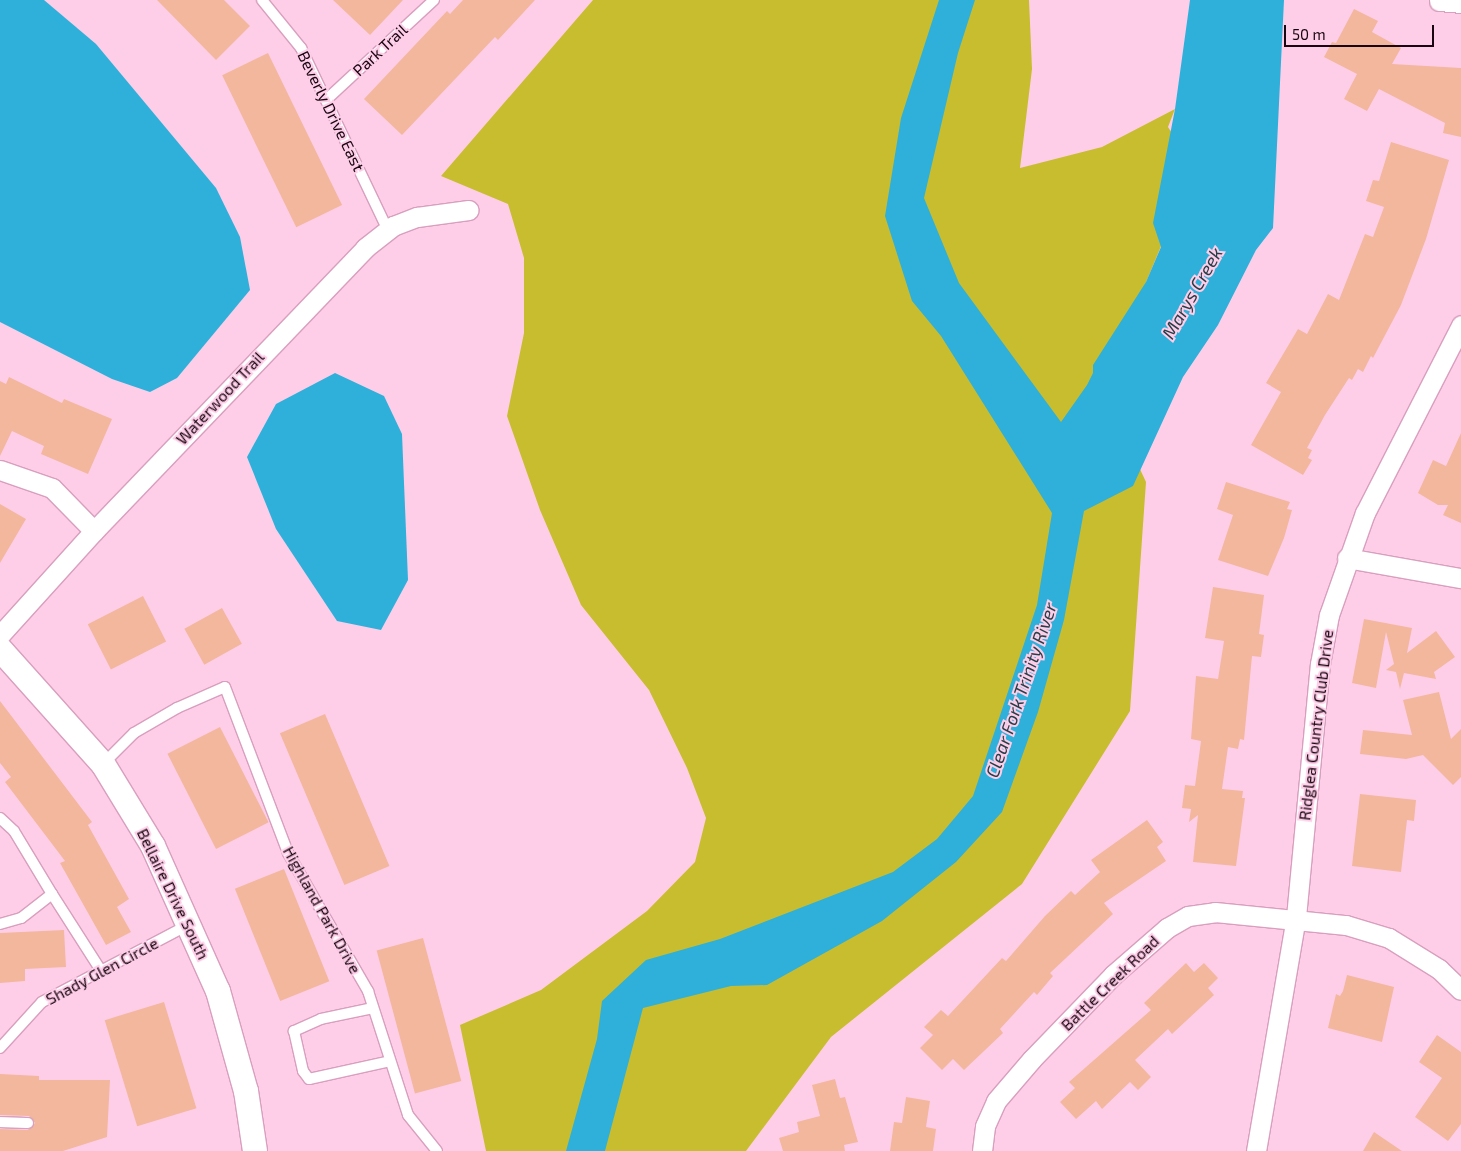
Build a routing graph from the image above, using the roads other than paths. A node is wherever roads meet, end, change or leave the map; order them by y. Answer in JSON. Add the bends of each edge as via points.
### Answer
{"nodes":[{"id":1,"x":262,"y":0,"type":"edge"},
{"id":2,"x":434,"y":0,"type":"edge"},
{"id":3,"x":1439,"y":1,"type":"edge"},
{"id":4,"x":1461,"y":3,"type":"edge"},
{"id":5,"x":326,"y":100,"type":"junction"},
{"id":6,"x":469,"y":210,"type":"dead end"},
{"id":7,"x":388,"y":230,"type":"junction"},
{"id":8,"x":1461,"y":324,"type":"edge"},
{"id":9,"x":0,"y":470,"type":"edge"},
{"id":10,"x":94,"y":531,"type":"junction"},
{"id":11,"x":1347,"y":558,"type":"junction"},
{"id":12,"x":1461,"y":578,"type":"edge"},
{"id":13,"x":0,"y":635,"type":"edge"},
{"id":14,"x":0,"y":650,"type":"edge"},
{"id":15,"x":103,"y":764,"type":"junction"},
{"id":16,"x":0,"y":818,"type":"edge"},
{"id":17,"x":52,"y":894,"type":"junction"},
{"id":18,"x":1296,"y":917,"type":"junction"},
{"id":19,"x":0,"y":924,"type":"edge"},
{"id":20,"x":191,"y":924,"type":"junction"},
{"id":21,"x":100,"y":969,"type":"junction"},
{"id":22,"x":1461,"y":990,"type":"edge"},
{"id":23,"x":373,"y":1008,"type":"junction"},
{"id":24,"x":0,"y":1048,"type":"edge"},
{"id":25,"x":390,"y":1061,"type":"junction"},
{"id":26,"x":0,"y":1122,"type":"edge"},
{"id":27,"x":28,"y":1123,"type":"dead end"},
{"id":28,"x":255,"y":1151,"type":"edge"},
{"id":29,"x":437,"y":1151,"type":"edge"},
{"id":30,"x":982,"y":1151,"type":"edge"},
{"id":31,"x":1256,"y":1151,"type":"edge"}],
"edges":[{"from":1,"to":5,"type":"lane","name":"Beverly Drive East","via":[[301,48]]},
{"from":2,"to":5,"type":"lane","name":"Park Trail"},
{"from":3,"to":4,"type":"street"},
{"from":5,"to":7,"type":"lane","name":"Beverly Drive East"},
{"from":6,"to":7,"type":"street","name":"Waterwood Trail","via":[[417,217]]},
{"from":7,"to":10,"type":"street","name":"Waterwood Trail","via":[[303,311]]},
{"from":8,"to":11,"type":"street","name":"Ridglea Country Club Drive","via":[[1365,513]]},
{"from":9,"to":10,"type":"street","via":[[52,488]]},
{"from":10,"to":13,"type":"street","name":"Waterwood Trail"},
{"from":11,"to":12,"type":"street"},
{"from":11,"to":18,"type":"street","name":"Ridglea Country Club Drive","via":[[1329,615],[1320,664]]},
{"from":14,"to":15,"type":"street","name":"Bellaire Drive South"},
{"from":15,"to":20,"type":"street","name":"Bellaire Drive South","via":[[153,846]]},
{"from":15,"to":23,"type":"lane","name":"Highland Park Drive","via":[[134,734],[177,708],[225,687],[288,853],[368,991]]},
{"from":16,"to":17,"type":"lane","via":[[14,831]]},
{"from":17,"to":19,"type":"lane","via":[[21,918]]},
{"from":17,"to":21,"type":"lane"},
{"from":18,"to":22,"type":"street","name":"Battle Creek Road","via":[[1346,925],[1389,938],[1439,969]]},
{"from":18,"to":30,"type":"street","name":"Battle Creek Road","via":[[1216,912],[1188,916],[1168,928],[1113,975],[996,1101],[985,1126]]},
{"from":18,"to":31,"type":"street","name":"Ridglea Country Club Drive"},
{"from":20,"to":21,"type":"lane","name":"Shady Glen Circle"},
{"from":20,"to":28,"type":"street","name":"Bellaire Drive South","via":[[218,991],[233,1041],[246,1091]]},
{"from":21,"to":24,"type":"lane","name":"Shady Glen Circle","via":[[42,1002]]},
{"from":23,"to":25,"type":"lane","name":"Highland Park Drive"},
{"from":23,"to":25,"type":"lane","via":[[321,1019],[294,1031],[304,1071],[309,1079]]},
{"from":25,"to":29,"type":"lane","name":"Highland Park Drive","via":[[408,1115]]},
{"from":26,"to":27,"type":"lane"}]}
